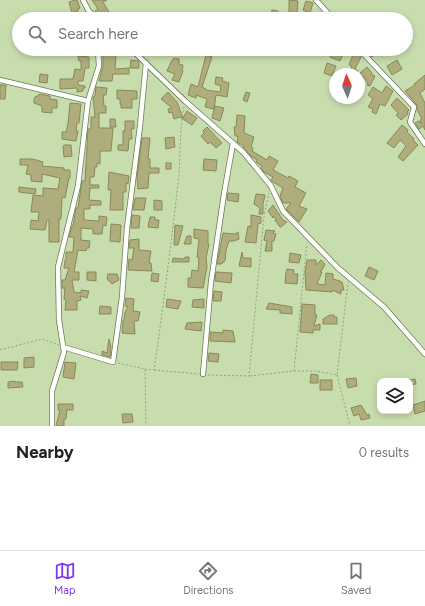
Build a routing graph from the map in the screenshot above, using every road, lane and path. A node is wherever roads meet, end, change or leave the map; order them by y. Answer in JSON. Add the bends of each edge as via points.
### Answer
{"nodes":[{"id":1,"x":84,"y":0,"type":"edge"},
{"id":2,"x":316,"y":0,"type":"edge"},
{"id":3,"x":89,"y":12,"type":"edge"},
{"id":4,"x":327,"y":12,"type":"edge"},
{"id":5,"x":98,"y":56,"type":"edge"},
{"id":6,"x":138,"y":56,"type":"edge"},
{"id":7,"x":366,"y":56,"type":"edge"},
{"id":8,"x":146,"y":63,"type":"junction"},
{"id":9,"x":0,"y":80,"type":"edge"},
{"id":10,"x":88,"y":101,"type":"junction"},
{"id":11,"x":186,"y":101,"type":"junction"},
{"id":12,"x":233,"y":142,"type":"junction"},
{"id":13,"x":425,"y":144,"type":"edge"},
{"id":14,"x":271,"y":186,"type":"junction"},
{"id":15,"x":307,"y":236,"type":"junction"},
{"id":16,"x":348,"y":277,"type":"junction"},
{"id":17,"x":63,"y":347,"type":"junction"},
{"id":18,"x":0,"y":350,"type":"edge"},
{"id":19,"x":425,"y":354,"type":"edge"},
{"id":20,"x":114,"y":362,"type":"junction"},
{"id":21,"x":145,"y":369,"type":"junction"},
{"id":22,"x":154,"y":370,"type":"junction"},
{"id":23,"x":294,"y":371,"type":"junction"},
{"id":24,"x":203,"y":374,"type":"junction"},
{"id":25,"x":337,"y":375,"type":"junction"},
{"id":26,"x":249,"y":376,"type":"junction"},
{"id":27,"x":52,"y":426,"type":"edge"},
{"id":28,"x":146,"y":426,"type":"edge"},
{"id":29,"x":350,"y":426,"type":"edge"}],
"edges":[{"from":1,"to":3,"type":"street"},
{"from":2,"to":4,"type":"street"},
{"from":5,"to":10,"type":"street","via":[[99,66]]},
{"from":6,"to":8,"type":"street"},
{"from":7,"to":13,"type":"street","via":[[414,108],[410,122]]},
{"from":8,"to":11,"type":"street"},
{"from":8,"to":20,"type":"street"},
{"from":9,"to":10,"type":"street"},
{"from":10,"to":17,"type":"street","via":[[78,186],[58,267],[59,320]]},
{"from":11,"to":12,"type":"street"},
{"from":11,"to":22,"type":"path"},
{"from":12,"to":14,"type":"street"},
{"from":12,"to":24,"type":"street","via":[[211,282]]},
{"from":14,"to":15,"type":"street","via":[[283,211]]},
{"from":14,"to":26,"type":"path","via":[[264,216]]},
{"from":15,"to":16,"type":"street"},
{"from":15,"to":23,"type":"path"},
{"from":16,"to":19,"type":"street","via":[[384,306]]},
{"from":16,"to":25,"type":"path"},
{"from":17,"to":18,"type":"path","via":[[42,339]]},
{"from":17,"to":20,"type":"street"},
{"from":17,"to":27,"type":"street","via":[[64,352],[52,391]]},
{"from":20,"to":21,"type":"path"},
{"from":21,"to":22,"type":"path"},
{"from":21,"to":28,"type":"path"},
{"from":22,"to":24,"type":"path"},
{"from":23,"to":25,"type":"path","via":[[316,371]]},
{"from":23,"to":26,"type":"path"},
{"from":24,"to":26,"type":"path"},
{"from":25,"to":29,"type":"path"}]}
